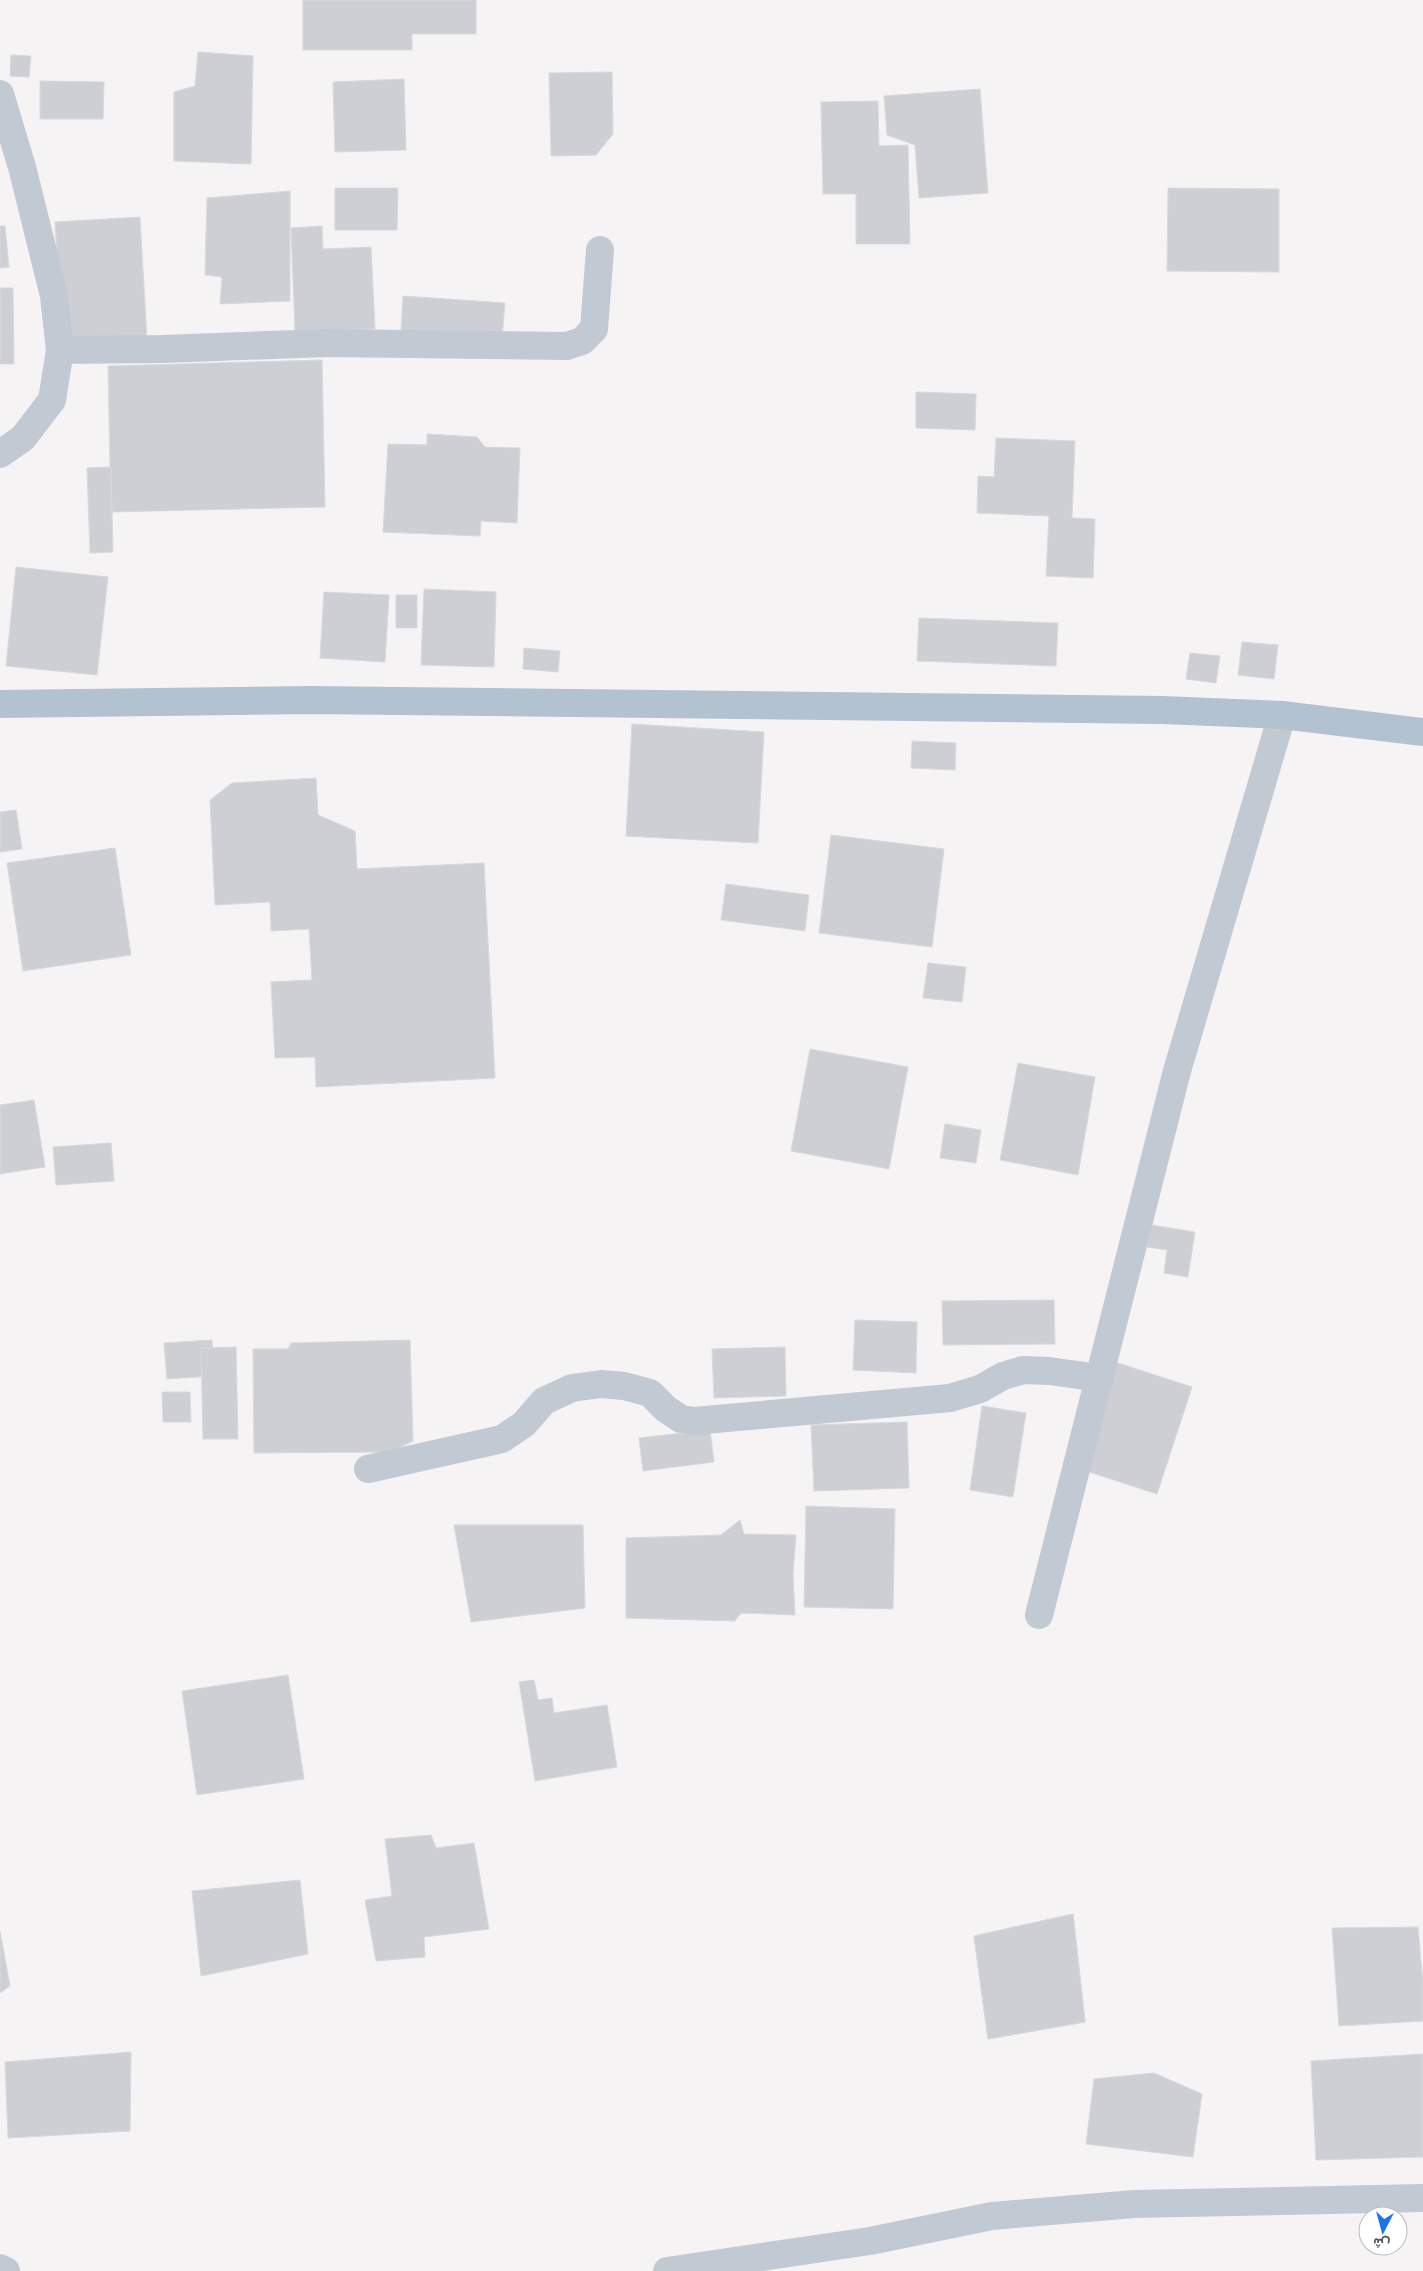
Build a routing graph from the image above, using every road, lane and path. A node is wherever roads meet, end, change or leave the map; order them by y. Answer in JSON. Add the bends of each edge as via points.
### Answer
{"nodes":[{"id":1,"x":0,"y":94,"type":"edge"},
{"id":2,"x":600,"y":250,"type":"dead end"},
{"id":3,"x":60,"y":350,"type":"junction"},
{"id":4,"x":0,"y":454,"type":"edge"},
{"id":5,"x":0,"y":704,"type":"edge"},
{"id":6,"x":1282,"y":714,"type":"junction"},
{"id":7,"x":1423,"y":732,"type":"edge"},
{"id":8,"x":1100,"y":1378,"type":"junction"},
{"id":9,"x":368,"y":1469,"type":"dead end"},
{"id":10,"x":1039,"y":1615,"type":"dead end"},
{"id":11,"x":1423,"y":2198,"type":"edge"},
{"id":12,"x":0,"y":2268,"type":"edge"},
{"id":13,"x":6,"y":2271,"type":"edge"},
{"id":14,"x":667,"y":2271,"type":"edge"}],
"edges":[{"from":1,"to":3,"type":"street","via":[[54,296]]},
{"from":2,"to":3,"type":"street","via":[[594,329],[582,341],[567,346],[325,343]]},
{"from":3,"to":4,"type":"street","via":[[52,400],[24,438]]},
{"from":5,"to":6,"type":"main road","via":[[310,700]]},
{"from":6,"to":7,"type":"main road"},
{"from":6,"to":8,"type":"street","via":[[1177,1072]]},
{"from":8,"to":9,"type":"street","via":[[1023,1370],[950,1398],[694,1421],[681,1419],[650,1393],[601,1384],[572,1388],[544,1401],[524,1424],[502,1439]]},
{"from":8,"to":10,"type":"street"},
{"from":11,"to":14,"type":"street","via":[[1134,2204],[992,2216],[870,2241]]},
{"from":12,"to":13,"type":"street"}]}
